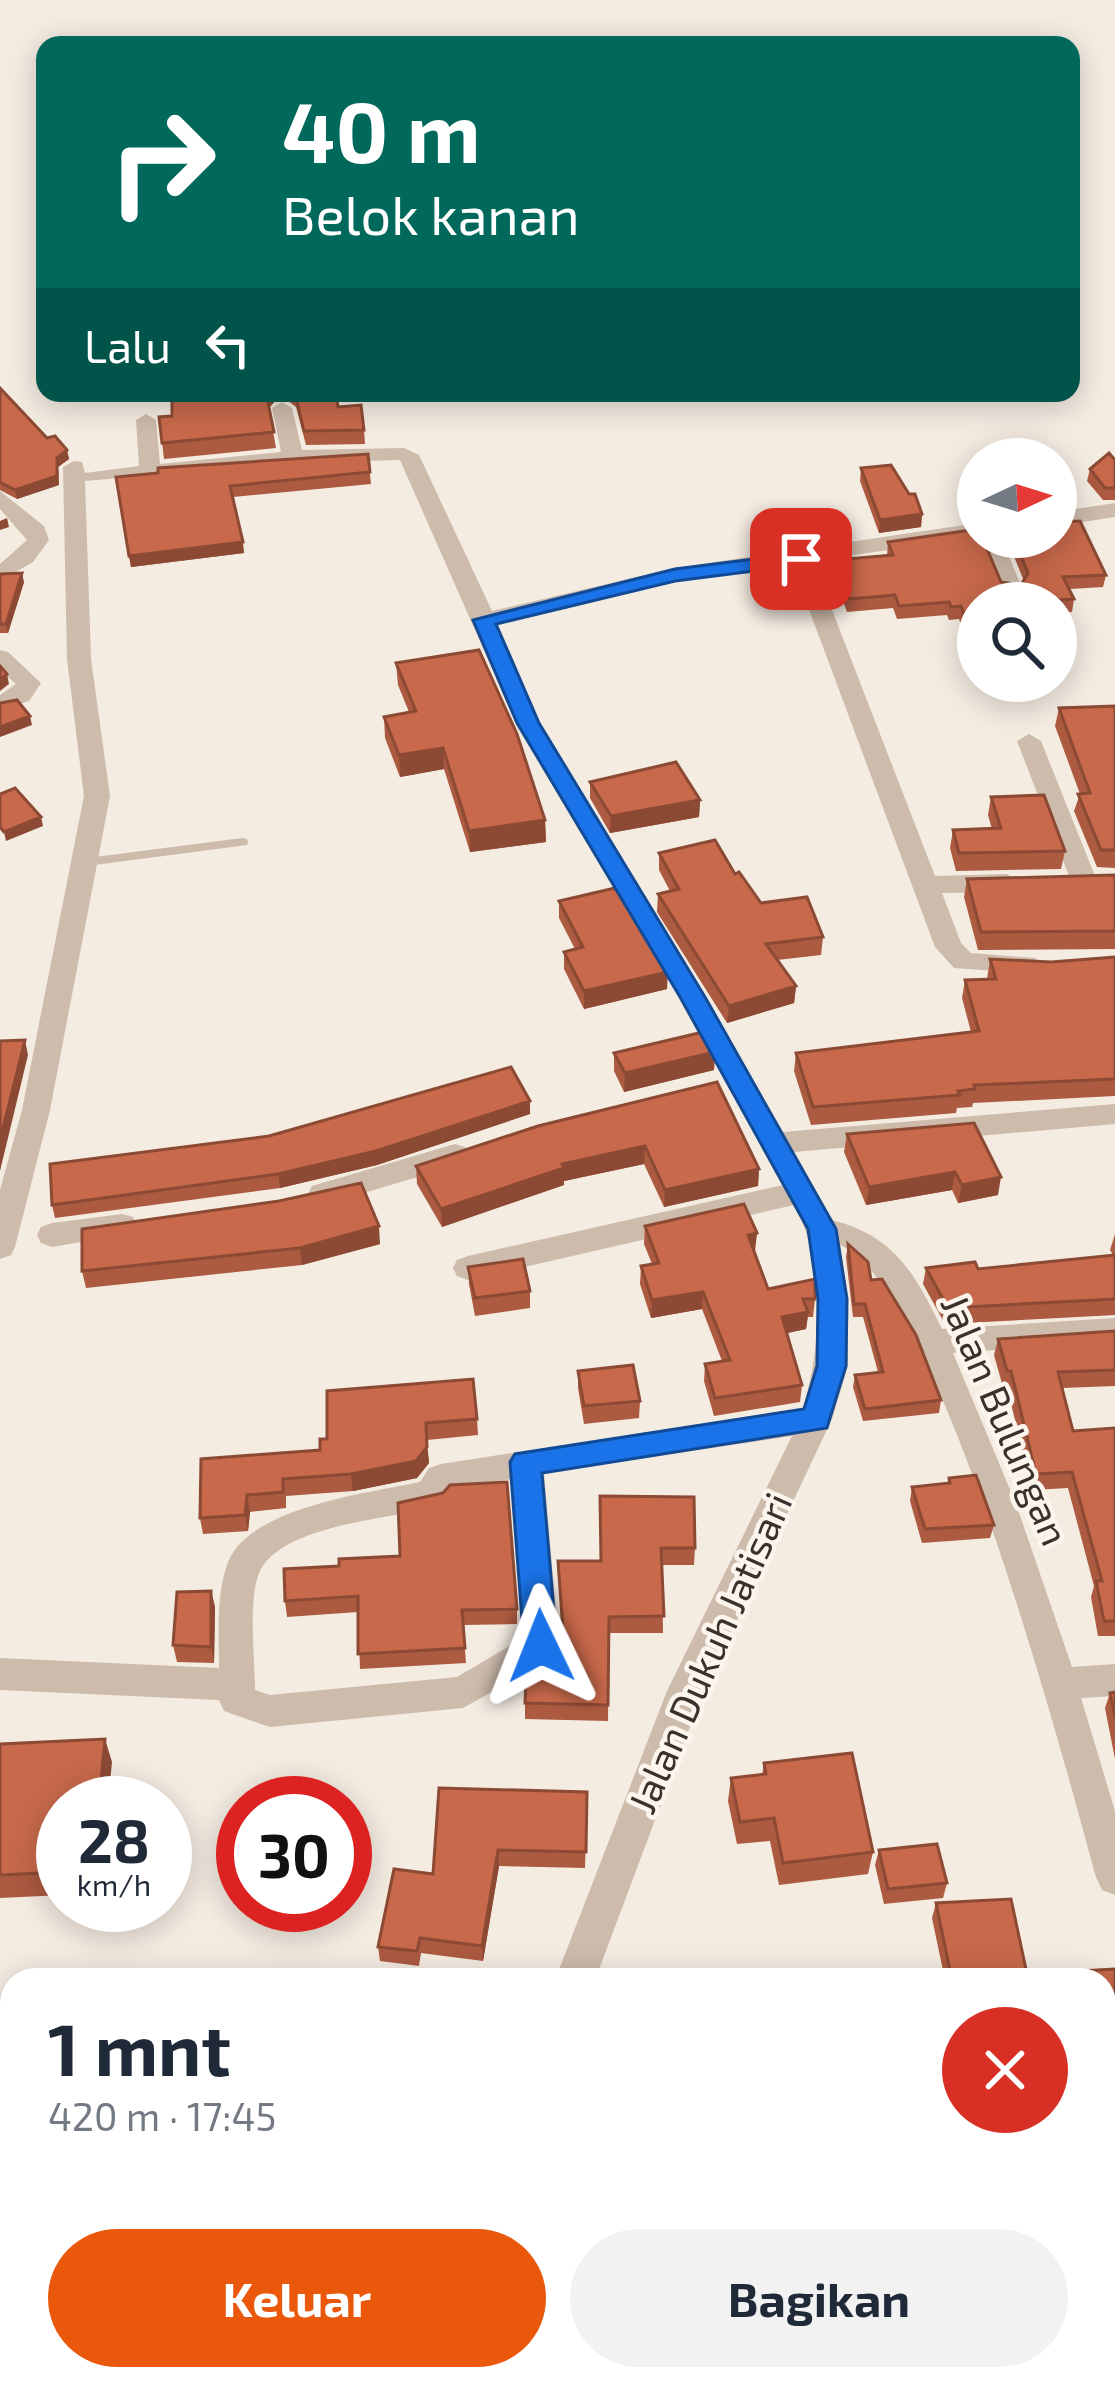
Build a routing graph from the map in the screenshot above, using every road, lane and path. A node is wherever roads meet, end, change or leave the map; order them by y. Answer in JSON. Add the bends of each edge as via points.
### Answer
{"nodes":[{"id":1,"x":282,"y":408,"type":"dead end"},
{"id":2,"x":146,"y":420,"type":"dead end"},
{"id":3,"x":292,"y":457,"type":"junction"},
{"id":4,"x":151,"y":471,"type":"junction"},
{"id":5,"x":0,"y":497,"type":"edge"},
{"id":6,"x":1115,"y":510,"type":"edge"},
{"id":7,"x":1077,"y":516,"type":"edge"},
{"id":8,"x":957,"y":533,"type":"edge"},
{"id":9,"x":38,"y":540,"type":"junction"},
{"id":10,"x":0,"y":558,"type":"edge"},
{"id":11,"x":801,"y":559,"type":"junction"},
{"id":12,"x":0,"y":574,"type":"edge"},
{"id":13,"x":484,"y":620,"type":"junction"},
{"id":14,"x":0,"y":656,"type":"edge"},
{"id":15,"x":0,"y":704,"type":"edge"},
{"id":16,"x":1029,"y":741,"type":"dead end"},
{"id":17,"x":242,"y":842,"type":"dead end"},
{"id":18,"x":87,"y":862,"type":"junction"},
{"id":19,"x":1115,"y":880,"type":"edge"},
{"id":20,"x":1062,"y":882,"type":"junction"},
{"id":21,"x":929,"y":885,"type":"junction"},
{"id":22,"x":1049,"y":963,"type":"edge"},
{"id":23,"x":1115,"y":1114,"type":"edge"},
{"id":24,"x":492,"y":1143,"type":"edge"},
{"id":25,"x":776,"y":1144,"type":"junction"},
{"id":26,"x":801,"y":1192,"type":"junction"},
{"id":27,"x":302,"y":1199,"type":"edge"},
{"id":28,"x":145,"y":1222,"type":"edge"},
{"id":29,"x":822,"y":1229,"type":"junction"},
{"id":30,"x":52,"y":1235,"type":"dead end"},
{"id":31,"x":0,"y":1247,"type":"edge"},
{"id":32,"x":468,"y":1268,"type":"edge"},
{"id":33,"x":1115,"y":1330,"type":"edge"},
{"id":34,"x":933,"y":1342,"type":"junction"},
{"id":35,"x":816,"y":1419,"type":"junction"},
{"id":36,"x":526,"y":1462,"type":"junction"},
{"id":37,"x":0,"y":1675,"type":"edge"},
{"id":38,"x":1115,"y":1680,"type":"edge"},
{"id":39,"x":1061,"y":1684,"type":"junction"},
{"id":40,"x":235,"y":1685,"type":"junction"},
{"id":41,"x":1115,"y":1877,"type":"edge"},
{"id":42,"x":580,"y":1968,"type":"edge"}],
"edges":[{"from":1,"to":3,"type":"street"},
{"from":2,"to":4,"type":"street"},
{"from":3,"to":4,"type":"street"},
{"from":3,"to":13,"type":"street","name":"Jalan Dukuh Jatisari","via":[[389,452],[412,459]]},
{"from":4,"to":18,"type":"street","via":[[83,472],[78,639],[97,796]]},
{"from":5,"to":9,"type":"street"},
{"from":6,"to":7,"type":"street"},
{"from":8,"to":11,"type":"street"},
{"from":9,"to":10,"type":"street"},
{"from":9,"to":12,"type":"street"},
{"from":11,"to":13,"type":"street","via":[[675,575]]},
{"from":11,"to":21,"type":"street"},
{"from":13,"to":25,"type":"street","name":"Jalan Dukuh Jatisari","via":[[528,723],[728,1082]]},
{"from":14,"to":15,"type":"street","via":[[29,683]]},
{"from":16,"to":20,"type":"street"},
{"from":17,"to":18,"type":"lane"},
{"from":18,"to":31,"type":"street"},
{"from":19,"to":20,"type":"street"},
{"from":20,"to":21,"type":"street"},
{"from":21,"to":22,"type":"street","via":[[949,947],[964,962]]},
{"from":23,"to":25,"type":"street"},
{"from":24,"to":27,"type":"street"},
{"from":25,"to":26,"type":"street","name":"Jalan Dukuh Jatisari"},
{"from":26,"to":29,"type":"street","name":"Jalan Dukuh Jatisari"},
{"from":26,"to":32,"type":"street"},
{"from":28,"to":30,"type":"street"},
{"from":29,"to":34,"type":"street","name":"Jalan Bulungan","via":[[870,1246]]},
{"from":29,"to":35,"type":"street","name":"Jalan Dukuh Jatisari","via":[[833,1352]]},
{"from":33,"to":34,"type":"street"},
{"from":34,"to":39,"type":"street","name":"Jalan Bulungan"},
{"from":35,"to":36,"type":"street"},
{"from":35,"to":42,"type":"street","name":"Jalan Dukuh Jatisari","via":[[685,1691]]},
{"from":36,"to":40,"type":"street","via":[[441,1478],[431,1495],[324,1516],[265,1541],[244,1564],[237,1597]]},
{"from":36,"to":40,"type":"street","via":[[541,1646],[463,1692],[270,1711],[237,1700]]},
{"from":37,"to":40,"type":"street"},
{"from":38,"to":39,"type":"street"},
{"from":39,"to":41,"type":"street","name":"Jalan Bulungan"}]}
